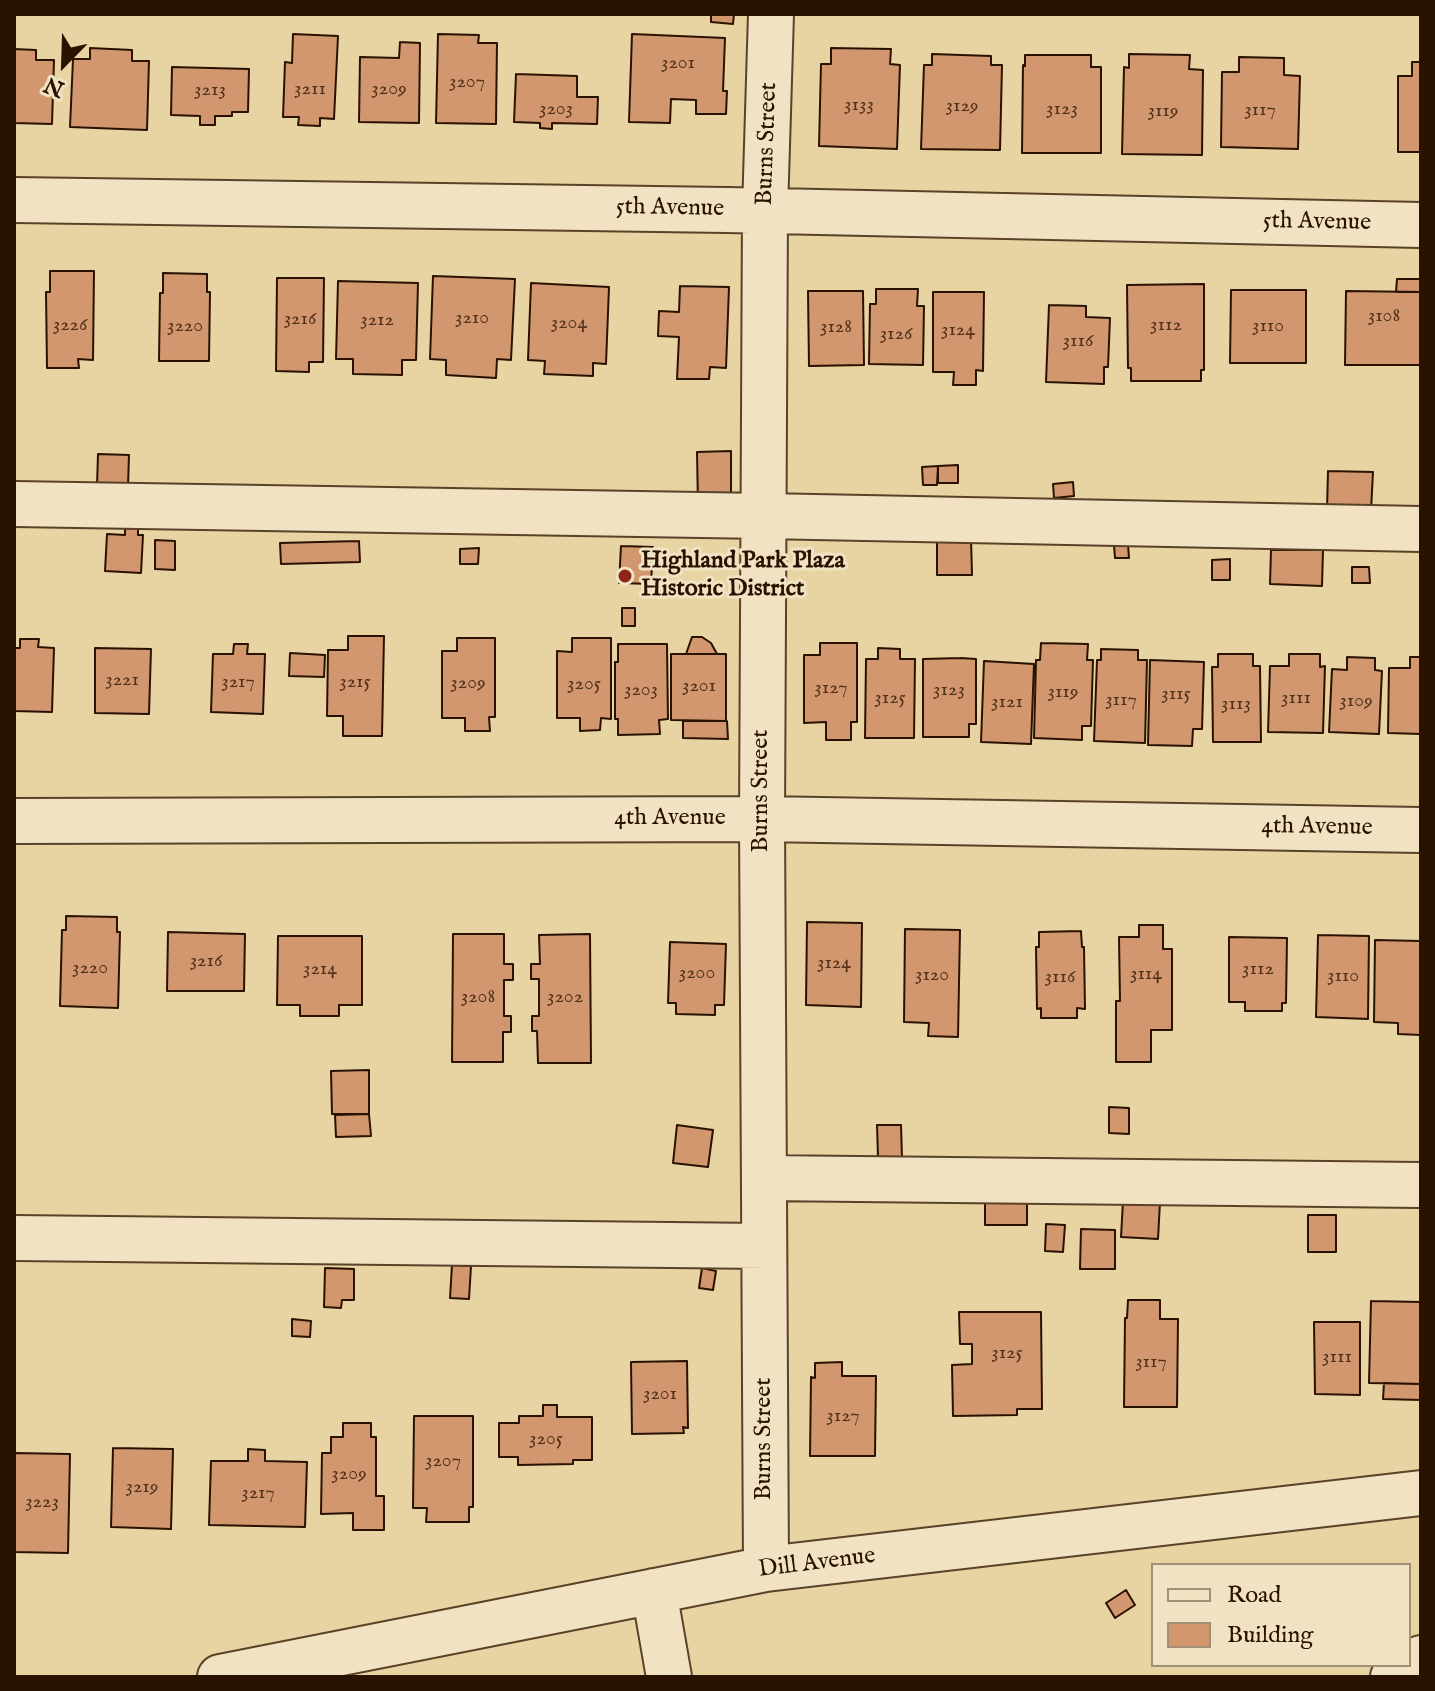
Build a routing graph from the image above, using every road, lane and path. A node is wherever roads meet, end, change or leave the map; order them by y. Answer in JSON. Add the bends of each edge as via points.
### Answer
{"nodes":[{"id":1,"x":771,"y":14,"type":"edge"},
{"id":2,"x":14,"y":200,"type":"edge"},
{"id":3,"x":765,"y":211,"type":"junction"},
{"id":4,"x":1421,"y":225,"type":"edge"},
{"id":5,"x":14,"y":504,"type":"edge"},
{"id":6,"x":764,"y":516,"type":"junction"},
{"id":7,"x":1421,"y":529,"type":"edge"},
{"id":8,"x":762,"y":819,"type":"junction"},
{"id":9,"x":14,"y":821,"type":"edge"},
{"id":10,"x":1421,"y":830,"type":"edge"},
{"id":11,"x":764,"y":1178,"type":"junction"},
{"id":12,"x":1421,"y":1185,"type":"edge"},
{"id":13,"x":14,"y":1238,"type":"edge"},
{"id":14,"x":764,"y":1246,"type":"junction"},
{"id":15,"x":1421,"y":1493,"type":"edge"},
{"id":16,"x":766,"y":1569,"type":"junction"},
{"id":17,"x":654,"y":1591,"type":"junction"},
{"id":18,"x":220,"y":1677,"type":"edge"},
{"id":19,"x":669,"y":1677,"type":"edge"}],
"edges":[{"from":1,"to":3,"type":"street","name":"Burns Street"},
{"from":2,"to":3,"type":"street","name":"5th Avenue"},
{"from":3,"to":4,"type":"street","name":"5th Avenue"},
{"from":3,"to":6,"type":"street","name":"Burns Street"},
{"from":5,"to":6,"type":"street"},
{"from":6,"to":7,"type":"street"},
{"from":6,"to":8,"type":"street","name":"Burns Street"},
{"from":8,"to":9,"type":"street","name":"4th Avenue"},
{"from":8,"to":10,"type":"street","name":"4th Avenue"},
{"from":8,"to":11,"type":"street","name":"Burns Street"},
{"from":11,"to":12,"type":"street"},
{"from":11,"to":14,"type":"street","name":"Burns Street"},
{"from":13,"to":14,"type":"street"},
{"from":14,"to":16,"type":"street","name":"Burns Street"},
{"from":15,"to":16,"type":"street","name":"Dill Avenue"},
{"from":16,"to":17,"type":"street","name":"Dill Avenue"},
{"from":17,"to":18,"type":"street","name":"Dill Avenue"},
{"from":17,"to":19,"type":"street"}]}
